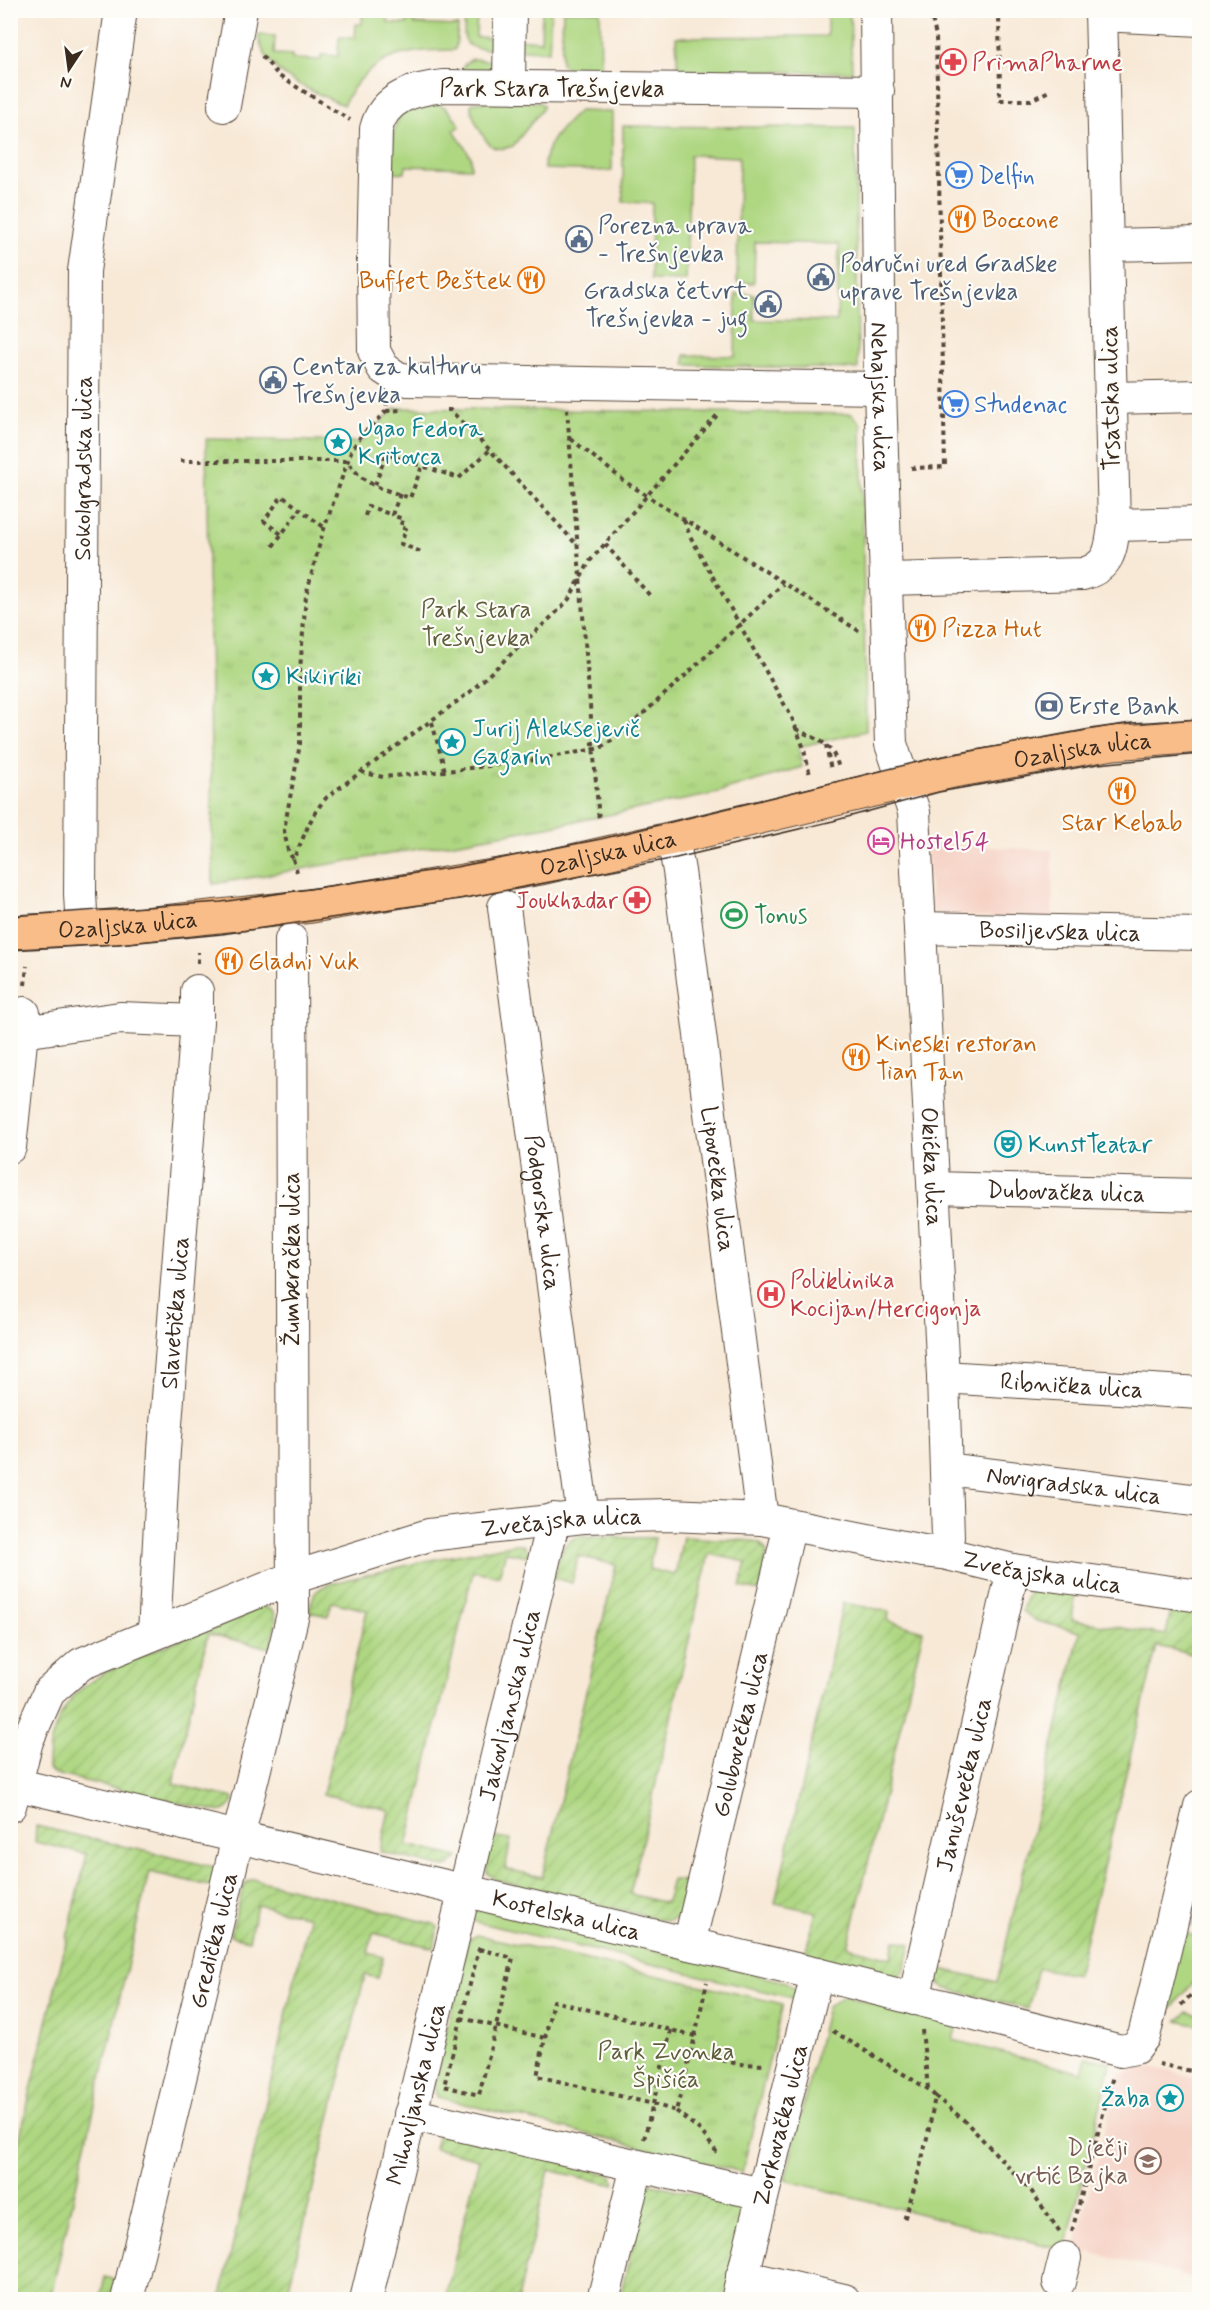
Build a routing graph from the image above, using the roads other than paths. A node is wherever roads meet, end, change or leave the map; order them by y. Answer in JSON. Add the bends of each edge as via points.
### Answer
{"nodes":[{"id":1,"x":121,"y":10,"type":"edge"},
{"id":2,"x":510,"y":10,"type":"edge"},
{"id":3,"x":876,"y":10,"type":"edge"},
{"id":4,"x":1101,"y":13,"type":"edge"},
{"id":5,"x":1181,"y":16,"type":"edge"},
{"id":6,"x":240,"y":17,"type":"edge"},
{"id":7,"x":509,"y":86,"type":"junction"},
{"id":8,"x":878,"y":91,"type":"junction"},
{"id":9,"x":224,"y":106,"type":"dead end"},
{"id":10,"x":1200,"y":243,"type":"edge"},
{"id":11,"x":1107,"y":245,"type":"junction"},
{"id":12,"x":880,"y":388,"type":"junction"},
{"id":13,"x":1200,"y":396,"type":"edge"},
{"id":14,"x":1110,"y":398,"type":"junction"},
{"id":15,"x":1200,"y":523,"type":"edge"},
{"id":16,"x":1114,"y":525,"type":"junction"},
{"id":17,"x":886,"y":579,"type":"junction"},
{"id":18,"x":1200,"y":736,"type":"edge"},
{"id":19,"x":903,"y":782,"type":"junction"},
{"id":20,"x":673,"y":838,"type":"junction"},
{"id":21,"x":504,"y":907,"type":"dead end"},
{"id":22,"x":82,"y":928,"type":"junction"},
{"id":23,"x":920,"y":928,"type":"junction"},
{"id":24,"x":10,"y":932,"type":"edge"},
{"id":25,"x":1200,"y":934,"type":"edge"},
{"id":26,"x":291,"y":940,"type":"dead end"},
{"id":27,"x":10,"y":1147,"type":"edge"},
{"id":28,"x":934,"y":1188,"type":"junction"},
{"id":29,"x":1200,"y":1195,"type":"edge"},
{"id":30,"x":943,"y":1377,"type":"junction"},
{"id":31,"x":1200,"y":1393,"type":"edge"},
{"id":32,"x":946,"y":1469,"type":"junction"},
{"id":33,"x":1200,"y":1501,"type":"edge"},
{"id":34,"x":569,"y":1518,"type":"junction"},
{"id":35,"x":776,"y":1522,"type":"junction"},
{"id":36,"x":944,"y":1553,"type":"junction"},
{"id":37,"x":1013,"y":1570,"type":"junction"},
{"id":38,"x":292,"y":1578,"type":"junction"},
{"id":39,"x":1200,"y":1596,"type":"edge"},
{"id":40,"x":154,"y":1633,"type":"junction"},
{"id":41,"x":12,"y":1791,"type":"edge"},
{"id":42,"x":1198,"y":1822,"type":"edge"},
{"id":43,"x":238,"y":1836,"type":"junction"},
{"id":44,"x":464,"y":1891,"type":"junction"},
{"id":45,"x":689,"y":1944,"type":"junction"},
{"id":46,"x":817,"y":1974,"type":"junction"},
{"id":47,"x":919,"y":2000,"type":"junction"},
{"id":48,"x":410,"y":2114,"type":"junction"},
{"id":49,"x":637,"y":2167,"type":"junction"},
{"id":50,"x":762,"y":2194,"type":"junction"},
{"id":51,"x":740,"y":2288,"type":"edge"},
{"id":52,"x":127,"y":2300,"type":"edge"},
{"id":53,"x":366,"y":2300,"type":"edge"},
{"id":54,"x":603,"y":2300,"type":"edge"},
{"id":55,"x":844,"y":2300,"type":"edge"}],
"edges":[{"from":1,"to":22,"type":"street","name":"Sokolgradska ulica","via":[[84,271]]},
{"from":2,"to":7,"type":"street"},
{"from":3,"to":8,"type":"street","name":"Nehajska ulica"},
{"from":4,"to":5,"type":"street"},
{"from":4,"to":11,"type":"street","name":"Trsatska ulica"},
{"from":6,"to":9,"type":"street"},
{"from":7,"to":8,"type":"street","name":"Park Stara Trešnjevka"},
{"from":7,"to":12,"type":"street","name":"Park Stara Trešnjevka","via":[[444,86],[408,93],[388,105],[378,122],[374,351],[390,374],[408,380]]},
{"from":8,"to":12,"type":"street","name":"Nehajska ulica"},
{"from":10,"to":11,"type":"street"},
{"from":11,"to":14,"type":"street","name":"Trsatska ulica"},
{"from":12,"to":17,"type":"street","name":"Nehajska ulica"},
{"from":13,"to":14,"type":"street"},
{"from":14,"to":16,"type":"street","name":"Trsatska ulica"},
{"from":15,"to":16,"type":"street"},
{"from":16,"to":17,"type":"street","name":"Trsatska ulica","via":[[1111,550],[1103,564],[1083,574]]},
{"from":17,"to":19,"type":"street","name":"Nehajska ulica","via":[[891,744]]},
{"from":18,"to":19,"type":"main road","name":"Ozaljska ulica","via":[[1057,751]]},
{"from":19,"to":20,"type":"main road","name":"Ozaljska ulica"},
{"from":19,"to":23,"type":"street","name":"Okićka ulica","via":[[914,812]]},
{"from":20,"to":22,"type":"main road","name":"Ozaljska ulica","via":[[541,868],[312,906]]},
{"from":20,"to":35,"type":"street","name":"Lipovečka ulica"},
{"from":21,"to":34,"type":"street","name":"Podgorska ulica"},
{"from":22,"to":24,"type":"main road","name":"Ozaljska ulica"},
{"from":23,"to":25,"type":"street","name":"Bosiljevska ulica"},
{"from":23,"to":28,"type":"street","name":"Okićka ulica"},
{"from":26,"to":38,"type":"street","name":"Žumberačka ulica"},
{"from":27,"to":40,"type":"street","name":"Slavetička ulica","via":[[24,1023],[120,1018],[197,1006]]},
{"from":28,"to":29,"type":"street","name":"Dubovačka ulica"},
{"from":28,"to":30,"type":"street","name":"Okićka ulica"},
{"from":30,"to":31,"type":"street","name":"Ribnička ulica"},
{"from":30,"to":32,"type":"street","name":"Okićka ulica"},
{"from":32,"to":33,"type":"street","name":"Novigradska ulica"},
{"from":32,"to":36,"type":"street","name":"Okićka ulica","via":[[948,1537]]},
{"from":34,"to":35,"type":"street","name":"Zvečajska ulica","via":[[670,1515]]},
{"from":34,"to":38,"type":"street","name":"Zvečajska ulica","via":[[429,1535]]},
{"from":34,"to":44,"type":"street","name":"Jakovljanska ulica"},
{"from":35,"to":36,"type":"street","name":"Zvečajska ulica"},
{"from":35,"to":45,"type":"street","name":"Golubovečka ulica"},
{"from":36,"to":37,"type":"street","name":"Zvečajska ulica"},
{"from":37,"to":39,"type":"street","name":"Zvečajska ulica"},
{"from":37,"to":47,"type":"street","name":"Januševečka ulica"},
{"from":38,"to":40,"type":"street","name":"Zvečajska ulica"},
{"from":38,"to":43,"type":"street","name":"Gredička ulica","via":[[293,1614]]},
{"from":40,"to":41,"type":"street","name":"Zvečajska ulica","via":[[81,1664],[49,1692],[27,1741]]},
{"from":41,"to":43,"type":"street","name":"Kostelska ulica"},
{"from":42,"to":47,"type":"street","name":"Kostelska ulica","via":[[1144,2036],[1123,2056]]},
{"from":43,"to":44,"type":"street","name":"Kostelska ulica"},
{"from":43,"to":52,"type":"street","name":"Gredička ulica"},
{"from":44,"to":45,"type":"street","name":"Kostelska ulica"},
{"from":44,"to":48,"type":"street","name":"Mihovljanska ulica","via":[[448,2015]]},
{"from":45,"to":46,"type":"street","name":"Kostelska ulica"},
{"from":46,"to":47,"type":"street","name":"Kostelska ulica"},
{"from":46,"to":50,"type":"street","name":"Zorkovačka ulica"},
{"from":48,"to":49,"type":"street"},
{"from":48,"to":53,"type":"street","name":"Mihovljanska ulica"},
{"from":49,"to":50,"type":"street"},
{"from":49,"to":54,"type":"street"},
{"from":50,"to":51,"type":"street","name":"Zorkovačka ulica"},
{"from":51,"to":55,"type":"street","name":"Zorkovačka ulica"}]}
